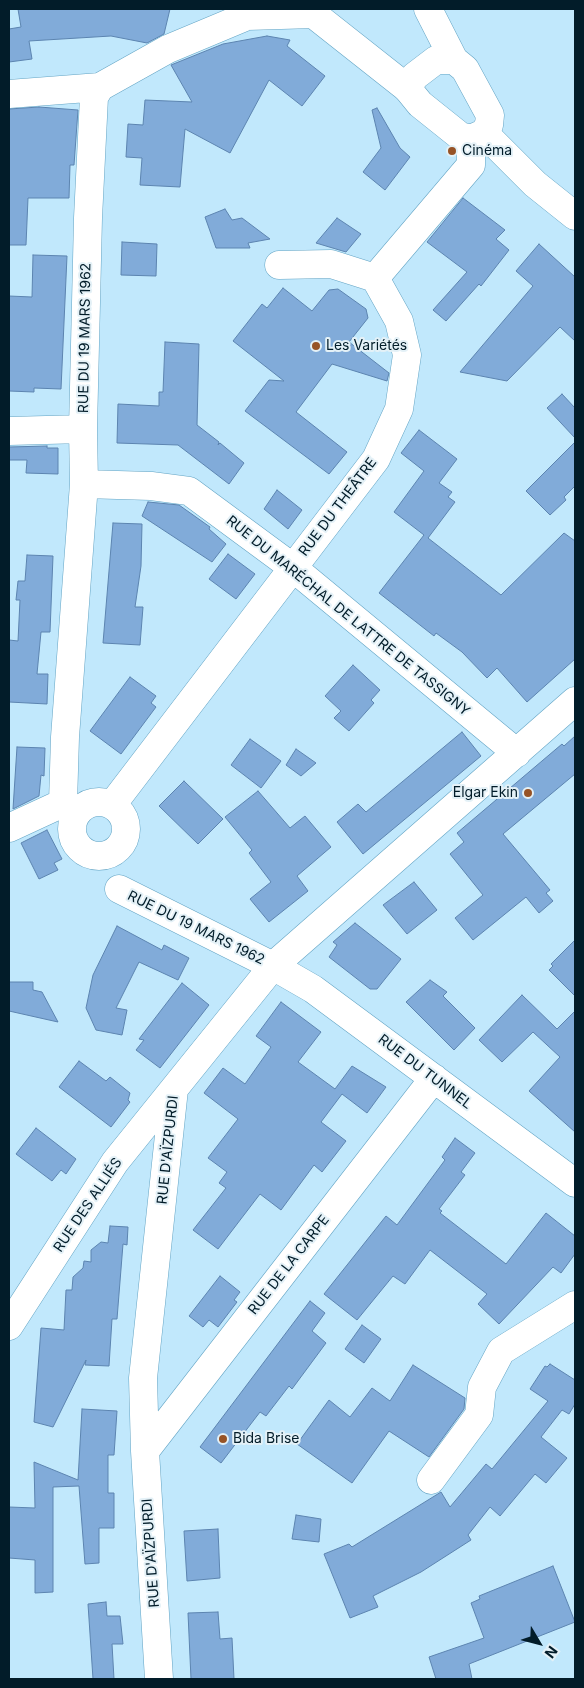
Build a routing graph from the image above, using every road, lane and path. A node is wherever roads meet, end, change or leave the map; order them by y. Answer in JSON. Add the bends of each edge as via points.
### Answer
{"nodes":[{"id":1,"x":310,"y":11,"type":"edge"},
{"id":2,"x":431,"y":16,"type":"edge"},
{"id":3,"x":445,"y":60,"type":"junction"},
{"id":4,"x":100,"y":87,"type":"junction"},
{"id":5,"x":407,"y":88,"type":"junction"},
{"id":6,"x":9,"y":94,"type":"edge"},
{"id":7,"x":479,"y":144,"type":"junction"},
{"id":8,"x":575,"y":216,"type":"edge"},
{"id":9,"x":278,"y":265,"type":"dead end"},
{"id":10,"x":375,"y":278,"type":"junction"},
{"id":11,"x":83,"y":428,"type":"junction"},
{"id":12,"x":9,"y":431,"type":"edge"},
{"id":13,"x":84,"y":484,"type":"junction"},
{"id":14,"x":292,"y":567,"type":"junction"},
{"id":15,"x":575,"y":701,"type":"edge"},
{"id":16,"x":517,"y":753,"type":"junction"},
{"id":17,"x":112,"y":805,"type":"junction"},
{"id":18,"x":71,"y":807,"type":"junction"},
{"id":19,"x":9,"y":828,"type":"edge"},
{"id":20,"x":102,"y":853,"type":"junction"},
{"id":21,"x":273,"y":966,"type":"junction"},
{"id":22,"x":434,"y":1078,"type":"junction"},
{"id":23,"x":174,"y":1090,"type":"junction"},
{"id":24,"x":575,"y":1183,"type":"edge"},
{"id":25,"x":575,"y":1305,"type":"edge"},
{"id":26,"x":9,"y":1326,"type":"edge"},
{"id":27,"x":145,"y":1452,"type":"junction"},
{"id":28,"x":431,"y":1480,"type":"dead end"},
{"id":29,"x":159,"y":1679,"type":"edge"}],
"edges":[{"from":1,"to":4,"type":"street","via":[[247,16],[168,49]]},
{"from":1,"to":5,"type":"street"},
{"from":2,"to":3,"type":"street"},
{"from":3,"to":5,"type":"street","via":[[415,76]]},
{"from":3,"to":7,"type":"street","via":[[465,69],[490,115],[489,125]]},
{"from":4,"to":6,"type":"street"},
{"from":4,"to":11,"type":"street","name":"RUE DU 19 MARS 1962","via":[[94,97]]},
{"from":5,"to":7,"type":"street","via":[[437,120]]},
{"from":7,"to":8,"type":"street"},
{"from":7,"to":10,"type":"street"},
{"from":9,"to":10,"type":"street","via":[[331,264]]},
{"from":10,"to":14,"type":"street","name":"RUE DU THEÂTRE","via":[[399,321],[407,355],[399,410],[376,459]]},
{"from":11,"to":12,"type":"street"},
{"from":11,"to":13,"type":"street","name":"RUE DU 19 MARS 1962"},
{"from":13,"to":14,"type":"street","name":"RUE DU MARÉCHAL DE LATTRE DE TASSIGNY","via":[[189,491]]},
{"from":13,"to":18,"type":"street","name":"RUE DU 19 MARS 1962","via":[[66,727]]},
{"from":14,"to":16,"type":"street","name":"RUE DU MARÉCHAL DE LATTRE DE TASSIGNY"},
{"from":14,"to":17,"type":"street","name":"RUE DU THEÂTRE"},
{"from":15,"to":16,"type":"street","name":"RUE D'AÏZPURDI"},
{"from":16,"to":21,"type":"street","name":"RUE D'AÏZPURDI"},
{"from":17,"to":18,"type":"street","via":[[96,802]]},
{"from":17,"to":20,"type":"street","via":[[124,819],[125,837]]},
{"from":18,"to":19,"type":"street"},
{"from":18,"to":20,"type":"street","via":[[74,840],[80,847]]},
{"from":20,"to":21,"type":"street","name":"RUE DU 19 MARS 1962","via":[[105,875],[119,890]]},
{"from":21,"to":22,"type":"street","name":"RUE DU TUNNEL","via":[[313,988]]},
{"from":21,"to":23,"type":"street","name":"RUE D'AÏZPURDI"},
{"from":22,"to":24,"type":"street","name":"RUE DU TUNNEL"},
{"from":22,"to":27,"type":"street","name":"RUE DE LA CARPE"},
{"from":23,"to":26,"type":"street","name":"RUE DES ALLIÉS","via":[[116,1162]]},
{"from":23,"to":27,"type":"street","name":"RUE D'AÏZPURDI","via":[[143,1378]]},
{"from":25,"to":28,"type":"street","via":[[501,1351],[482,1387],[479,1415]]},
{"from":27,"to":29,"type":"street","name":"RUE D'AÏZPURDI"}]}
